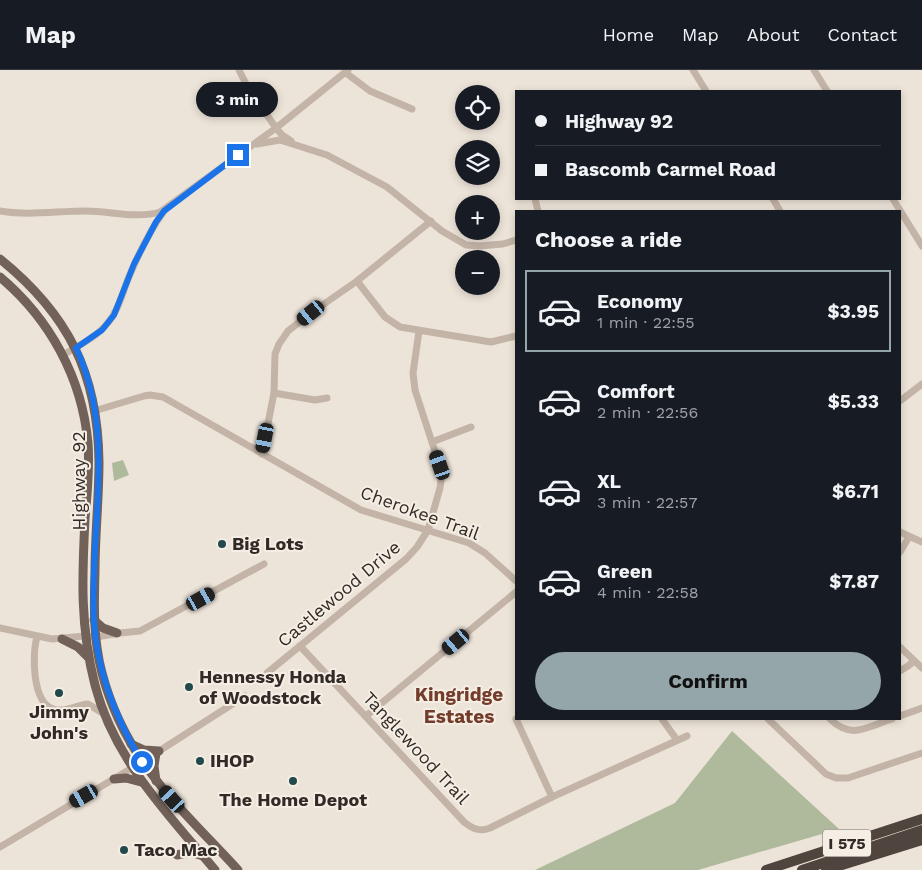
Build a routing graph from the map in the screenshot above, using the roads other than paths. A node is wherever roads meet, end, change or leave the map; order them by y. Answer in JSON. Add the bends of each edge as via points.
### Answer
{"nodes":[{"id":1,"x":238,"y":70,"type":"edge"},
{"id":2,"x":693,"y":70,"type":"edge"},
{"id":3,"x":814,"y":70,"type":"edge"},
{"id":4,"x":347,"y":72,"type":"edge"},
{"id":5,"x":705,"y":90,"type":"edge"},
{"id":6,"x":826,"y":90,"type":"edge"},
{"id":7,"x":412,"y":109,"type":"dead end"},
{"id":8,"x":274,"y":129,"type":"junction"},
{"id":9,"x":280,"y":140,"type":"junction"},
{"id":10,"x":296,"y":144,"type":"junction"},
{"id":11,"x":250,"y":146,"type":"junction"},
{"id":12,"x":0,"y":211,"type":"edge"},
{"id":13,"x":164,"y":211,"type":"junction"},
{"id":14,"x":901,"y":212,"type":"edge"},
{"id":15,"x":431,"y":221,"type":"junction"},
{"id":16,"x":515,"y":240,"type":"edge"},
{"id":17,"x":922,"y":246,"type":"edge"},
{"id":18,"x":0,"y":259,"type":"edge"},
{"id":19,"x":0,"y":277,"type":"edge"},
{"id":20,"x":357,"y":281,"type":"junction"},
{"id":21,"x":419,"y":330,"type":"junction"},
{"id":22,"x":515,"y":336,"type":"edge"},
{"id":23,"x":76,"y":348,"type":"junction"},
{"id":24,"x":63,"y":355,"type":"junction"},
{"id":25,"x":922,"y":384,"type":"edge"},
{"id":26,"x":274,"y":393,"type":"junction"},
{"id":27,"x":327,"y":398,"type":"dead end"},
{"id":28,"x":901,"y":400,"type":"edge"},
{"id":29,"x":94,"y":411,"type":"junction"},
{"id":30,"x":471,"y":427,"type":"dead end"},
{"id":31,"x":432,"y":442,"type":"junction"},
{"id":32,"x":262,"y":454,"type":"junction"},
{"id":33,"x":428,"y":530,"type":"junction"},
{"id":34,"x":901,"y":533,"type":"edge"},
{"id":35,"x":909,"y":537,"type":"junction"},
{"id":36,"x":922,"y":542,"type":"edge"},
{"id":37,"x":901,"y":550,"type":"edge"},
{"id":38,"x":264,"y":564,"type":"dead end"},
{"id":39,"x":515,"y":580,"type":"edge"},
{"id":40,"x":515,"y":593,"type":"edge"},
{"id":41,"x":94,"y":620,"type":"junction"},
{"id":42,"x":0,"y":628,"type":"edge"},
{"id":43,"x":117,"y":633,"type":"junction"},
{"id":44,"x":85,"y":636,"type":"junction"},
{"id":45,"x":38,"y":637,"type":"junction"},
{"id":46,"x":96,"y":638,"type":"junction"},
{"id":47,"x":62,"y":639,"type":"junction"},
{"id":48,"x":300,"y":646,"type":"junction"},
{"id":49,"x":901,"y":648,"type":"edge"},
{"id":50,"x":88,"y":658,"type":"junction"},
{"id":51,"x":914,"y":661,"type":"junction"},
{"id":52,"x":922,"y":668,"type":"edge"},
{"id":53,"x":901,"y":670,"type":"edge"},
{"id":54,"x":267,"y":674,"type":"dead end"},
{"id":55,"x":245,"y":696,"type":"dead end"},
{"id":56,"x":922,"y":708,"type":"edge"},
{"id":57,"x":104,"y":714,"type":"junction"},
{"id":58,"x":366,"y":716,"type":"junction"},
{"id":59,"x":901,"y":716,"type":"edge"},
{"id":60,"x":517,"y":720,"type":"edge"},
{"id":61,"x":663,"y":720,"type":"edge"},
{"id":62,"x":769,"y":720,"type":"edge"},
{"id":63,"x":831,"y":720,"type":"edge"},
{"id":64,"x":889,"y":720,"type":"edge"},
{"id":65,"x":687,"y":736,"type":"dead end"},
{"id":66,"x":677,"y":740,"type":"junction"},
{"id":67,"x":131,"y":744,"type":"junction"},
{"id":68,"x":158,"y":752,"type":"junction"},
{"id":69,"x":922,"y":753,"type":"edge"},
{"id":70,"x":142,"y":762,"type":"junction"},
{"id":71,"x":132,"y":768,"type":"junction"},
{"id":72,"x":114,"y":779,"type":"junction"},
{"id":73,"x":156,"y":781,"type":"junction"},
{"id":74,"x":141,"y":782,"type":"junction"},
{"id":75,"x":552,"y":797,"type":"junction"},
{"id":76,"x":922,"y":819,"type":"edge"},
{"id":77,"x":922,"y":830,"type":"edge"},
{"id":78,"x":922,"y":840,"type":"edge"},
{"id":79,"x":0,"y":847,"type":"edge"},
{"id":80,"x":177,"y":855,"type":"dead end"},
{"id":81,"x":203,"y":856,"type":"junction"},
{"id":82,"x":839,"y":867,"type":"edge"},
{"id":83,"x":768,"y":869,"type":"edge"},
{"id":84,"x":215,"y":870,"type":"edge"},
{"id":85,"x":238,"y":870,"type":"edge"},
{"id":86,"x":802,"y":870,"type":"edge"},
{"id":87,"x":826,"y":870,"type":"edge"}],
"edges":[{"from":1,"to":8,"type":"street"},
{"from":2,"to":5,"type":"street"},
{"from":3,"to":6,"type":"street"},
{"from":4,"to":7,"type":"street","via":[[370,90]]},
{"from":4,"to":8,"type":"street"},
{"from":8,"to":9,"type":"street","via":[[274,136]]},
{"from":8,"to":10,"type":"street"},
{"from":8,"to":11,"type":"street"},
{"from":9,"to":10,"type":"street"},
{"from":9,"to":11,"type":"street"},
{"from":10,"to":15,"type":"street","via":[[326,155],[387,187]]},
{"from":11,"to":13,"type":"street"},
{"from":12,"to":13,"type":"street","via":[[28,214],[95,211],[137,215]]},
{"from":13,"to":23,"type":"street","via":[[134,264],[114,315],[102,330]]},
{"from":14,"to":17,"type":"street"},
{"from":15,"to":16,"type":"street","via":[[466,245],[503,244]]},
{"from":15,"to":20,"type":"street"},
{"from":18,"to":23,"type":"main road","name":"Highway 92","via":[[43,299]]},
{"from":19,"to":24,"type":"main road","name":"Highway 92","via":[[32,308]]},
{"from":20,"to":21,"type":"street","via":[[390,322],[400,328]]},
{"from":20,"to":26,"type":"street","via":[[288,331],[275,354]]},
{"from":21,"to":22,"type":"street","via":[[491,342]]},
{"from":21,"to":31,"type":"street","name":"Castlewood Drive","via":[[414,382]]},
{"from":23,"to":24,"type":"street"},
{"from":23,"to":29,"type":"main road","name":"Highway 92","via":[[86,372]]},
{"from":24,"to":44,"type":"main road","name":"Highway 92","via":[[79,395],[88,445],[82,594]]},
{"from":25,"to":28,"type":"street"},
{"from":26,"to":27,"type":"street","via":[[308,399]]},
{"from":26,"to":32,"type":"street"},
{"from":29,"to":32,"type":"street","name":"Cherokee Trail","via":[[144,396],[156,396],[177,404]]},
{"from":29,"to":41,"type":"main road","name":"Highway 92","via":[[99,474]]},
{"from":30,"to":31,"type":"street"},
{"from":31,"to":33,"type":"street","name":"Castlewood Drive","via":[[442,473]]},
{"from":32,"to":33,"type":"street","name":"Cherokee Trail","via":[[361,510]]},
{"from":33,"to":39,"type":"street","name":"Cherokee Trail","via":[[477,547]]},
{"from":33,"to":48,"type":"street","name":"Castlewood Drive","via":[[406,559]]},
{"from":34,"to":35,"type":"street"},
{"from":35,"to":36,"type":"street"},
{"from":35,"to":37,"type":"street"},
{"from":38,"to":43,"type":"street","via":[[147,628]]},
{"from":40,"to":58,"type":"street"},
{"from":41,"to":43,"type":"main road","via":[[103,628]]},
{"from":41,"to":46,"type":"main road","name":"Highway 92"},
{"from":42,"to":45,"type":"street"},
{"from":43,"to":46,"type":"street"},
{"from":44,"to":46,"type":"street"},
{"from":44,"to":47,"type":"street"},
{"from":44,"to":50,"type":"main road","name":"Highway 92"},
{"from":45,"to":47,"type":"street"},
{"from":45,"to":57,"type":"street","via":[[34,647],[36,683],[42,701],[52,709],[60,710],[88,704]]},
{"from":46,"to":67,"type":"main road","name":"Highway 92","via":[[102,672]]},
{"from":47,"to":50,"type":"main road","via":[[78,647]]},
{"from":48,"to":54,"type":"street","name":"Castlewood Drive"},
{"from":48,"to":58,"type":"street","name":"Tanglewood Trail"},
{"from":49,"to":51,"type":"street"},
{"from":50,"to":57,"type":"main road","name":"Highway 92"},
{"from":51,"to":52,"type":"street"},
{"from":51,"to":53,"type":"street"},
{"from":55,"to":68,"type":"street"},
{"from":56,"to":59,"type":"street"},
{"from":57,"to":71,"type":"main road","name":"Highway 92"},
{"from":58,"to":75,"type":"street","name":"Tanglewood Trail","via":[[474,829],[490,828]]},
{"from":60,"to":75,"type":"street"},
{"from":61,"to":66,"type":"street"},
{"from":62,"to":69,"type":"street","via":[[826,774],[836,778],[848,778]]},
{"from":63,"to":64,"type":"street","via":[[850,731]]},
{"from":65,"to":66,"type":"street","name":"Tanglewood Trail"},
{"from":66,"to":75,"type":"street","name":"Tanglewood Trail"},
{"from":67,"to":68,"type":"main road"},
{"from":67,"to":70,"type":"main road","name":"Highway 92"},
{"from":68,"to":70,"type":"street"},
{"from":68,"to":73,"type":"main road","via":[[154,766]]},
{"from":70,"to":71,"type":"street"},
{"from":70,"to":73,"type":"main road","name":"Highway 92"},
{"from":71,"to":72,"type":"street"},
{"from":71,"to":74,"type":"main road","name":"Highway 92"},
{"from":72,"to":74,"type":"main road"},
{"from":72,"to":79,"type":"street"},
{"from":73,"to":85,"type":"main road","name":"Highway 92"},
{"from":74,"to":81,"type":"main road","name":"Highway 92"},
{"from":76,"to":83,"type":"highway","number":"I 575"},
{"from":77,"to":86,"type":"highway"},
{"from":78,"to":82,"type":"highway","number":"I 575"},
{"from":80,"to":81,"type":"main road","via":[[190,852]]},
{"from":81,"to":84,"type":"main road","name":"Highway 92"},
{"from":82,"to":87,"type":"highway","number":"I 575"}]}
